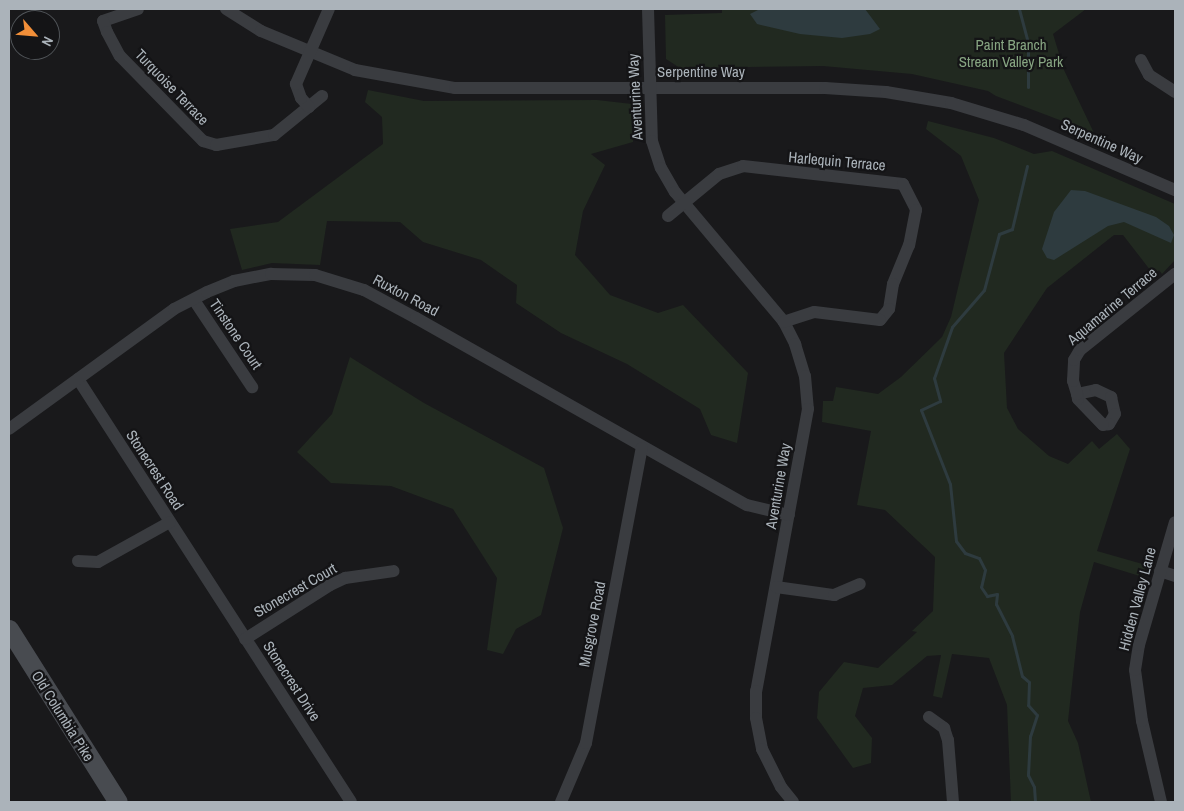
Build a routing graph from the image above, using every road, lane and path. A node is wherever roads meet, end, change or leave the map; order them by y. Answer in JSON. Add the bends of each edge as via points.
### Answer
{"nodes":[{"id":1,"x":138,"y":9,"type":"edge"},
{"id":2,"x":226,"y":9,"type":"edge"},
{"id":3,"x":329,"y":9,"type":"edge"},
{"id":4,"x":648,"y":9,"type":"edge"},
{"id":5,"x":308,"y":52,"type":"junction"},
{"id":6,"x":1141,"y":60,"type":"dead end"},
{"id":7,"x":648,"y":89,"type":"junction"},
{"id":8,"x":1175,"y":92,"type":"edge"},
{"id":9,"x":322,"y":96,"type":"dead end"},
{"id":10,"x":309,"y":108,"type":"junction"},
{"id":11,"x":1175,"y":190,"type":"edge"},
{"id":12,"x":686,"y":204,"type":"junction"},
{"id":13,"x":668,"y":216,"type":"dead end"},
{"id":14,"x":1175,"y":274,"type":"edge"},
{"id":15,"x":194,"y":300,"type":"junction"},
{"id":16,"x":784,"y":322,"type":"junction"},
{"id":17,"x":78,"y":379,"type":"junction"},
{"id":18,"x":252,"y":387,"type":"dead end"},
{"id":19,"x":1077,"y":394,"type":"dead end"},
{"id":20,"x":9,"y":429,"type":"edge"},
{"id":21,"x":642,"y":448,"type":"junction"},
{"id":22,"x":789,"y":515,"type":"junction"},
{"id":23,"x":170,"y":522,"type":"junction"},
{"id":24,"x":1175,"y":522,"type":"edge"},
{"id":25,"x":78,"y":561,"type":"dead end"},
{"id":26,"x":394,"y":571,"type":"dead end"},
{"id":27,"x":1160,"y":572,"type":"junction"},
{"id":28,"x":1175,"y":576,"type":"edge"},
{"id":29,"x":205,"y":578,"type":"joint"},
{"id":30,"x":860,"y":584,"type":"dead end"},
{"id":31,"x":776,"y":587,"type":"junction"},
{"id":32,"x":9,"y":628,"type":"edge"},
{"id":33,"x":245,"y":639,"type":"junction"},
{"id":34,"x":929,"y":717,"type":"dead end"},
{"id":35,"x":118,"y":802,"type":"edge"},
{"id":36,"x":351,"y":802,"type":"edge"},
{"id":37,"x":561,"y":802,"type":"edge"},
{"id":38,"x":793,"y":802,"type":"edge"},
{"id":39,"x":953,"y":802,"type":"edge"},
{"id":40,"x":1162,"y":802,"type":"edge"}],
"edges":[{"from":1,"to":10,"type":"street","name":"Turquoise Terrace","via":[[104,21],[107,32],[120,56],[203,141],[216,145],[274,135]]},
{"from":2,"to":5,"type":"street","name":"Serpentine Way","via":[[261,31]]},
{"from":3,"to":5,"type":"street"},
{"from":4,"to":7,"type":"street","name":"Aventurine Way"},
{"from":5,"to":7,"type":"street","name":"Serpentine Way","via":[[355,70],[455,88]]},
{"from":5,"to":10,"type":"street","via":[[296,84]]},
{"from":6,"to":8,"type":"street","via":[[1149,75]]},
{"from":7,"to":11,"type":"street","name":"Serpentine Way","via":[[826,88],[886,92],[951,103],[1024,125]]},
{"from":7,"to":12,"type":"street","name":"Aventurine Way","via":[[652,141],[661,168]]},
{"from":9,"to":10,"type":"street","name":"Turquoise Terrace"},
{"from":12,"to":13,"type":"street"},
{"from":12,"to":16,"type":"street","name":"Aventurine Way"},
{"from":12,"to":16,"type":"street","name":"Harlequin Terrace","via":[[719,174],[743,166],[902,184],[916,210],[909,245],[893,284],[889,309],[880,320],[814,312]]},
{"from":14,"to":19,"type":"street","name":"Aquamarine Terrace","via":[[1080,350],[1074,360],[1073,381]]},
{"from":15,"to":17,"type":"street","name":"Ruxton Road","via":[[174,309]]},
{"from":15,"to":18,"type":"street","name":"Tinstone Court"},
{"from":15,"to":21,"type":"street","name":"Ruxton Road","via":[[234,281],[271,274],[336,280],[416,318]]},
{"from":16,"to":22,"type":"street","name":"Aventurine Way","via":[[805,376],[808,409]]},
{"from":17,"to":20,"type":"street","name":"Ruxton Road"},
{"from":17,"to":23,"type":"street","name":"Stonecrest Road"},
{"from":21,"to":22,"type":"street","name":"Ruxton Road","via":[[747,505]]},
{"from":21,"to":37,"type":"street","name":"Musgrove Road","via":[[586,743]]},
{"from":22,"to":31,"type":"street","name":"Aventurine Way"},
{"from":23,"to":25,"type":"street","via":[[98,562]]},
{"from":23,"to":29,"type":"street","name":"Stonecrest Road"},
{"from":24,"to":27,"type":"street","name":"Hidden Valley Lane"},
{"from":26,"to":33,"type":"street","name":"Stonecrest Court","via":[[338,582]]},
{"from":27,"to":28,"type":"street"},
{"from":27,"to":40,"type":"street","name":"Hidden Valley Lane","via":[[1135,670],[1142,721]]},
{"from":29,"to":33,"type":"street","name":"Stonecrest Drive"},
{"from":30,"to":31,"type":"street","via":[[834,594]]},
{"from":31,"to":38,"type":"street","name":"Aventurine Way","via":[[756,691],[756,718],[762,749],[781,787]]},
{"from":32,"to":35,"type":"main road","name":"Old Columbia Pike"},
{"from":33,"to":36,"type":"street","name":"Stonecrest Drive"},
{"from":34,"to":39,"type":"street","via":[[944,728],[948,740]]}]}
